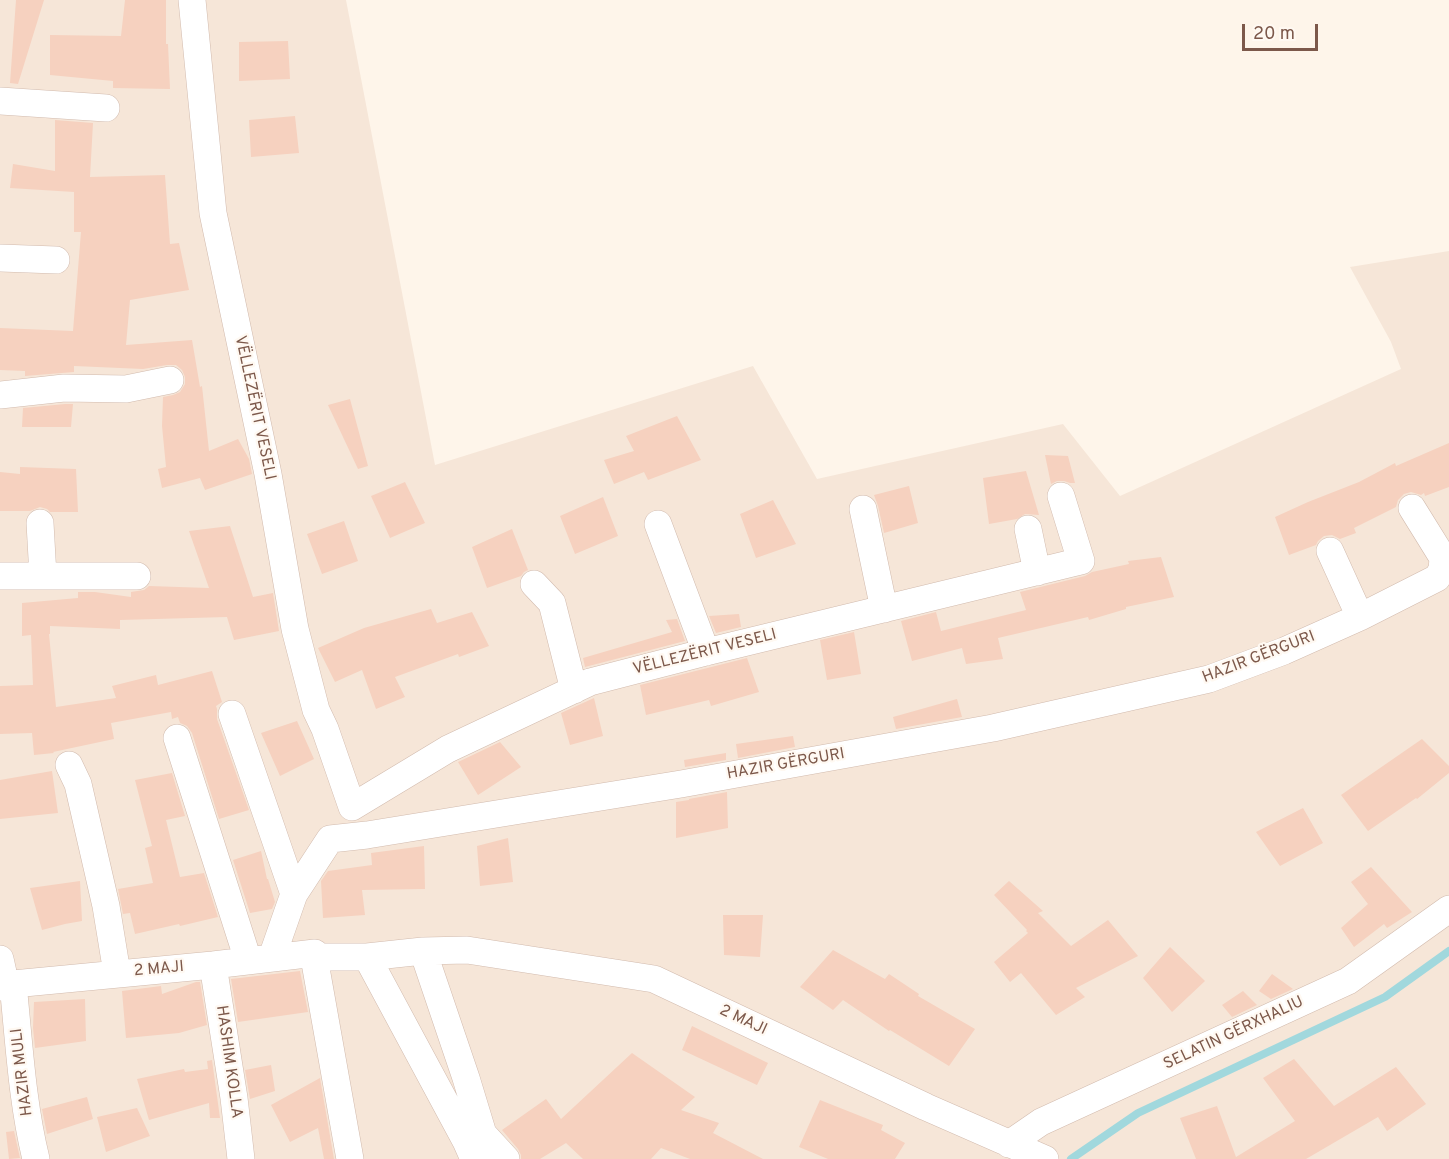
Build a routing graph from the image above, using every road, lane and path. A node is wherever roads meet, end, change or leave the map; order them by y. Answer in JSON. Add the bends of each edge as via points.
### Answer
{"nodes":[{"id":1,"x":192,"y":0,"type":"edge"},
{"id":2,"x":0,"y":101,"type":"edge"},
{"id":3,"x":106,"y":108,"type":"dead end"},
{"id":4,"x":0,"y":258,"type":"edge"},
{"id":5,"x":56,"y":260,"type":"dead end"},
{"id":6,"x":170,"y":380,"type":"dead end"},
{"id":7,"x":0,"y":395,"type":"edge"},
{"id":8,"x":1061,"y":496,"type":"dead end"},
{"id":9,"x":1412,"y":508,"type":"dead end"},
{"id":10,"x":863,"y":509,"type":"dead end"},
{"id":11,"x":40,"y":523,"type":"dead end"},
{"id":12,"x":658,"y":524,"type":"dead end"},
{"id":13,"x":1028,"y":530,"type":"dead end"},
{"id":14,"x":1330,"y":551,"type":"dead end"},
{"id":15,"x":1037,"y":572,"type":"junction"},
{"id":16,"x":0,"y":576,"type":"edge"},
{"id":17,"x":43,"y":576,"type":"junction"},
{"id":18,"x":136,"y":576,"type":"dead end"},
{"id":19,"x":534,"y":584,"type":"dead end"},
{"id":20,"x":884,"y":609,"type":"junction"},
{"id":21,"x":1360,"y":617,"type":"junction"},
{"id":22,"x":706,"y":652,"type":"junction"},
{"id":23,"x":574,"y":690,"type":"junction"},
{"id":24,"x":232,"y":714,"type":"dead end"},
{"id":25,"x":177,"y":738,"type":"dead end"},
{"id":26,"x":69,"y":765,"type":"dead end"},
{"id":27,"x":352,"y":807,"type":"junction"},
{"id":28,"x":330,"y":839,"type":"junction"},
{"id":29,"x":294,"y":894,"type":"junction"},
{"id":30,"x":1449,"y":909,"type":"edge"},
{"id":31,"x":423,"y":951,"type":"junction"},
{"id":32,"x":314,"y":957,"type":"junction"},
{"id":33,"x":367,"y":957,"type":"junction"},
{"id":34,"x":0,"y":959,"type":"edge"},
{"id":35,"x":260,"y":959,"type":"junction"},
{"id":36,"x":213,"y":965,"type":"junction"},
{"id":37,"x":117,"y":973,"type":"junction"},
{"id":38,"x":6,"y":986,"type":"edge"},
{"id":39,"x":1009,"y":1144,"type":"junction"},
{"id":40,"x":1041,"y":1157,"type":"edge"},
{"id":41,"x":36,"y":1159,"type":"edge"},
{"id":42,"x":241,"y":1159,"type":"edge"},
{"id":43,"x":350,"y":1159,"type":"edge"},
{"id":44,"x":474,"y":1159,"type":"edge"},
{"id":45,"x":506,"y":1159,"type":"edge"}],
"edges":[{"from":1,"to":27,"type":"street","name":"VËLLEZËRIT VESELI","via":[[213,213],[268,474],[295,629],[316,710]]},
{"from":2,"to":3,"type":"street"},
{"from":4,"to":5,"type":"street"},
{"from":6,"to":7,"type":"street","via":[[126,389],[64,388]]},
{"from":8,"to":15,"type":"street","name":"VËLLEZËRIT VESELI","via":[[1081,561]]},
{"from":9,"to":21,"type":"street","name":"HAZIR GËRGURI","via":[[1443,558],[1442,570],[1437,578]]},
{"from":10,"to":20,"type":"street"},
{"from":11,"to":17,"type":"street"},
{"from":12,"to":22,"type":"street"},
{"from":13,"to":15,"type":"street"},
{"from":14,"to":21,"type":"street"},
{"from":15,"to":20,"type":"street","name":"VËLLEZËRIT VESELI"},
{"from":16,"to":17,"type":"street"},
{"from":17,"to":18,"type":"street"},
{"from":19,"to":23,"type":"street","via":[[552,603]]},
{"from":20,"to":22,"type":"street","name":"VËLLEZËRIT VESELI"},
{"from":21,"to":28,"type":"street","name":"HAZIR GËRGURI","via":[[1209,679],[993,728],[681,784]]},
{"from":22,"to":23,"type":"street","name":"VËLLEZËRIT VESELI","via":[[590,682]]},
{"from":23,"to":27,"type":"street","name":"VËLLEZËRIT VESELI","via":[[447,749]]},
{"from":24,"to":29,"type":"street"},
{"from":25,"to":35,"type":"street"},
{"from":26,"to":37,"type":"street","via":[[78,784]]},
{"from":27,"to":28,"type":"street","name":"VËLLEZËRIT VESELI"},
{"from":28,"to":29,"type":"street"},
{"from":29,"to":35,"type":"street"},
{"from":30,"to":39,"type":"street","name":"SELATIN GËRXHALIU","via":[[1348,981],[1041,1122]]},
{"from":31,"to":33,"type":"street","name":"2 MAJI"},
{"from":31,"to":39,"type":"street","name":"2 MAJI","via":[[467,950],[654,979]]},
{"from":31,"to":45,"type":"street","via":[[483,1134]]},
{"from":32,"to":33,"type":"street","name":"2 MAJI"},
{"from":32,"to":35,"type":"street","name":"2 MAJI","via":[[315,953]]},
{"from":32,"to":43,"type":"street"},
{"from":33,"to":44,"type":"street"},
{"from":34,"to":38,"type":"street","name":"HAZIR MULI"},
{"from":35,"to":36,"type":"street","name":"2 MAJI"},
{"from":36,"to":37,"type":"street","name":"2 MAJI"},
{"from":36,"to":42,"type":"street","name":"HASHIM KOLLA"},
{"from":37,"to":38,"type":"street","name":"2 MAJI"},
{"from":38,"to":41,"type":"street","name":"HAZIR MULI"},
{"from":39,"to":40,"type":"street","name":"2 MAJI"}]}
